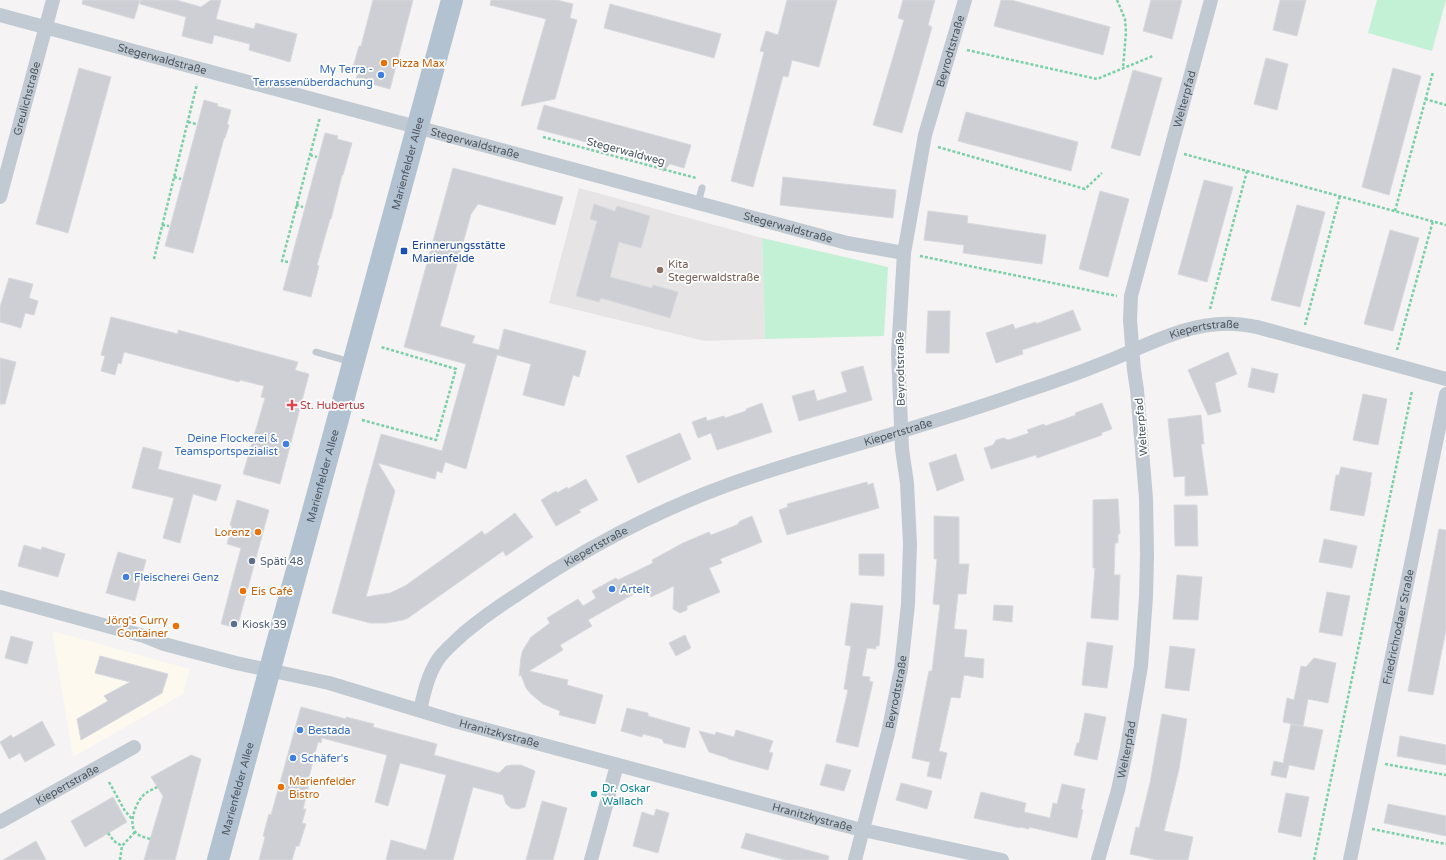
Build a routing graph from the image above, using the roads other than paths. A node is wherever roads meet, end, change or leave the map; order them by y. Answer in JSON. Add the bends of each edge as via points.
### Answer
{"nodes":[{"id":1,"x":53,"y":0,"type":"edge"},
{"id":2,"x":452,"y":0,"type":"edge"},
{"id":3,"x":965,"y":0,"type":"edge"},
{"id":4,"x":1211,"y":0,"type":"edge"},
{"id":5,"x":0,"y":15,"type":"edge"},
{"id":6,"x":46,"y":27,"type":"junction"},
{"id":7,"x":418,"y":127,"type":"junction"},
{"id":8,"x":702,"y":188,"type":"dead end"},
{"id":9,"x":0,"y":196,"type":"edge"},
{"id":10,"x":698,"y":203,"type":"junction"},
{"id":11,"x":909,"y":254,"type":"junction"},
{"id":12,"x":1133,"y":351,"type":"junction"},
{"id":13,"x":316,"y":352,"type":"dead end"},
{"id":14,"x":353,"y":363,"type":"junction"},
{"id":15,"x":1446,"y":379,"type":"edge"},
{"id":16,"x":1446,"y":394,"type":"edge"},
{"id":17,"x":902,"y":431,"type":"junction"},
{"id":18,"x":0,"y":597,"type":"edge"},
{"id":19,"x":269,"y":669,"type":"junction"},
{"id":20,"x":420,"y":710,"type":"junction"},
{"id":21,"x":134,"y":746,"type":"dead end"},
{"id":22,"x":617,"y":765,"type":"junction"},
{"id":23,"x":0,"y":822,"type":"edge"},
{"id":24,"x":863,"y":830,"type":"junction"},
{"id":25,"x":218,"y":860,"type":"edge"},
{"id":26,"x":591,"y":860,"type":"edge"},
{"id":27,"x":855,"y":860,"type":"edge"},
{"id":28,"x":1002,"y":860,"type":"edge"},
{"id":29,"x":1098,"y":860,"type":"edge"},
{"id":30,"x":1350,"y":860,"type":"edge"}],
"edges":[{"from":1,"to":6,"type":"street","name":"Greulichstraße"},
{"from":2,"to":7,"type":"main road","name":"Marienfelder Allee"},
{"from":3,"to":11,"type":"street","name":"Beyrodtstraße","via":[[925,136]]},
{"from":4,"to":12,"type":"street","name":"Welterpfad","via":[[1133,284],[1130,306]]},
{"from":5,"to":6,"type":"street","name":"Stegerwaldstraße"},
{"from":6,"to":7,"type":"street","name":"Stegerwaldstraße"},
{"from":6,"to":9,"type":"street","name":"Greulichstraße"},
{"from":7,"to":10,"type":"street","name":"Stegerwaldstraße"},
{"from":7,"to":14,"type":"main road","name":"Marienfelder Allee"},
{"from":8,"to":10,"type":"lane"},
{"from":10,"to":11,"type":"street","name":"Stegerwaldstraße","via":[[847,243]]},
{"from":11,"to":17,"type":"street","name":"Beyrodtstraße","via":[[898,353]]},
{"from":12,"to":15,"type":"street","name":"Kiepertstraße","via":[[1193,328],[1235,324],[1257,327]]},
{"from":12,"to":17,"type":"street","name":"Kiepertstraße","via":[[1017,394]]},
{"from":12,"to":29,"type":"street","name":"Welterpfad","via":[[1146,498],[1146,597],[1140,666],[1127,748]]},
{"from":13,"to":14,"type":"lane"},
{"from":14,"to":19,"type":"main road","name":"Marienfelder Allee"},
{"from":16,"to":30,"type":"street","name":"Friedrichrodaer Straße"},
{"from":17,"to":20,"type":"street","name":"Kiepertstraße","via":[[726,486],[654,516],[599,544],[541,578],[488,614],[455,641],[436,662]]},
{"from":17,"to":24,"type":"street","name":"Beyrodtstraße","via":[[910,544],[908,604],[901,669]]},
{"from":18,"to":19,"type":"street","name":"Hranitzkystraße","via":[[144,636],[171,646]]},
{"from":19,"to":20,"type":"street","name":"Hranitzkystraße","via":[[329,683]]},
{"from":19,"to":25,"type":"main road","name":"Marienfelder Allee"},
{"from":20,"to":22,"type":"street","name":"Hranitzkystraße"},
{"from":21,"to":23,"type":"street","name":"Kiepertstraße"},
{"from":22,"to":24,"type":"street","name":"Hranitzkystraße"},
{"from":22,"to":26,"type":"street"},
{"from":24,"to":27,"type":"street","name":"Beyrodtstraße"},
{"from":24,"to":28,"type":"street","name":"Hranitzkystraße"}]}
